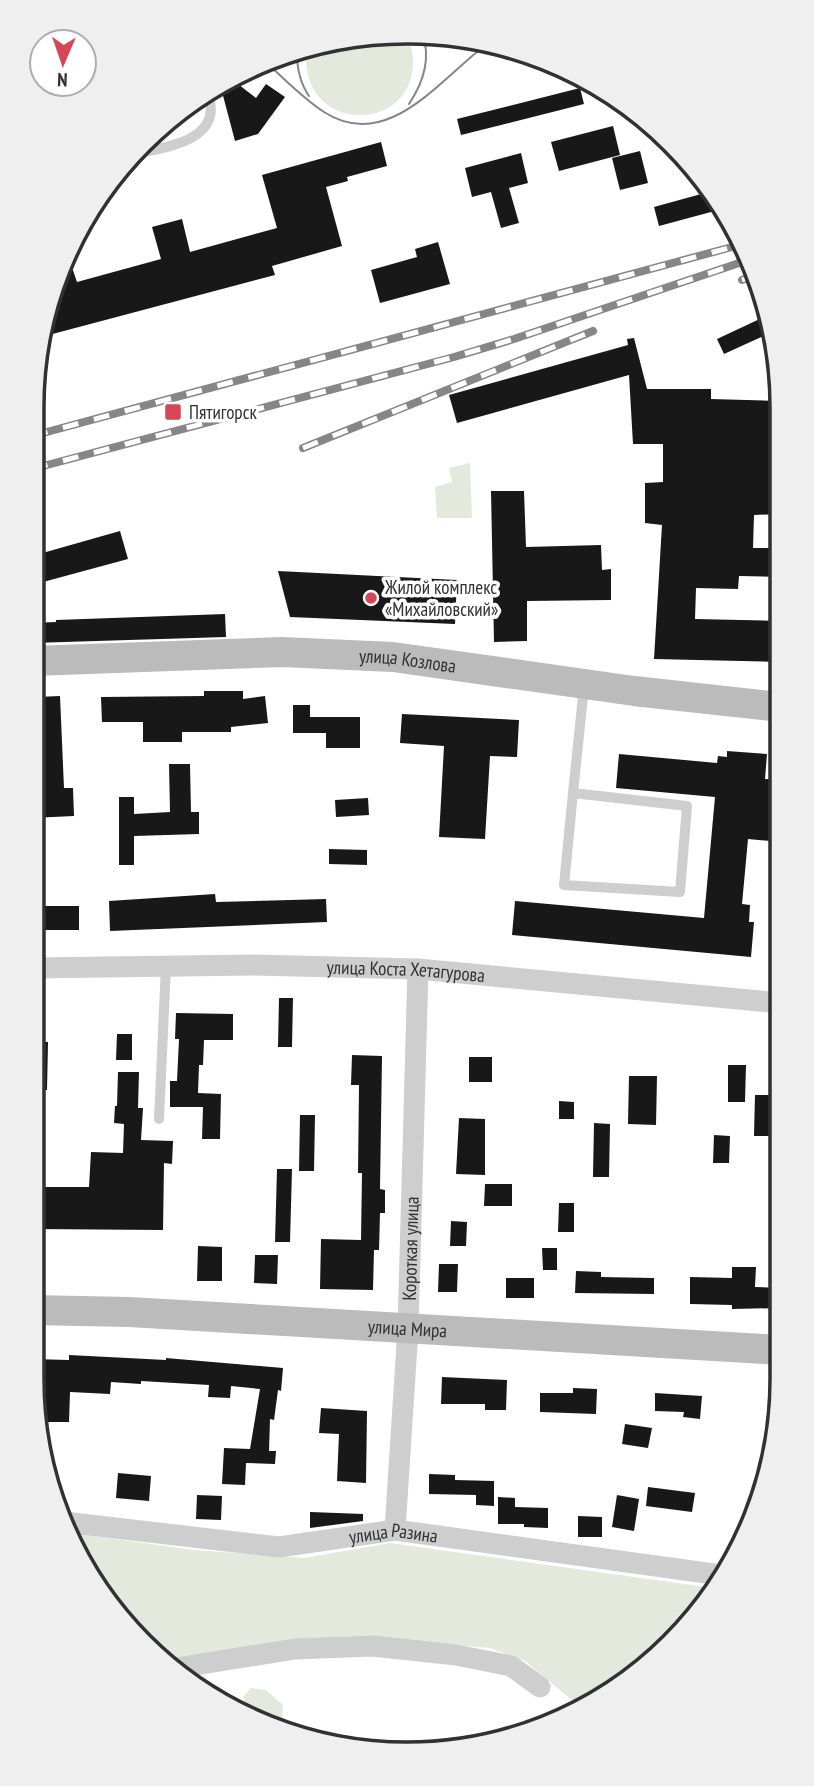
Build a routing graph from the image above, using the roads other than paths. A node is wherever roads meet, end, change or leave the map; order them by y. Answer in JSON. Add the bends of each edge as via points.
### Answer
{"nodes":[{"id":1,"x":210,"y":102,"type":"edge"},
{"id":2,"x":150,"y":150,"type":"edge"},
{"id":3,"x":44,"y":661,"type":"edge"},
{"id":4,"x":584,"y":684,"type":"junction"},
{"id":5,"x":770,"y":706,"type":"edge"},
{"id":6,"x":573,"y":793,"type":"junction"},
{"id":7,"x":166,"y":966,"type":"junction"},
{"id":8,"x":44,"y":968,"type":"edge"},
{"id":9,"x":418,"y":969,"type":"junction"},
{"id":10,"x":770,"y":1002,"type":"edge"},
{"id":11,"x":159,"y":1119,"type":"dead end"},
{"id":12,"x":44,"y":1310,"type":"edge"},
{"id":13,"x":408,"y":1329,"type":"junction"},
{"id":14,"x":770,"y":1349,"type":"edge"},
{"id":15,"x":73,"y":1523,"type":"edge"},
{"id":16,"x":395,"y":1530,"type":"junction"},
{"id":17,"x":714,"y":1574,"type":"edge"},
{"id":18,"x":185,"y":1667,"type":"edge"},
{"id":19,"x":540,"y":1687,"type":"dead end"}],
"edges":[{"from":1,"to":2,"type":"lane","via":[[201,132],[181,143]]},
{"from":3,"to":4,"type":"street","name":"улица Козлова","via":[[282,652],[365,655]]},
{"from":4,"to":5,"type":"street","name":"улица Козлова"},
{"from":4,"to":6,"type":"lane"},
{"from":6,"to":6,"type":"lane","via":[[687,806],[680,892],[564,885]]},
{"from":7,"to":8,"type":"street","name":"улица Коста Хетагурова"},
{"from":7,"to":9,"type":"street","name":"улица Коста Хетагурова"},
{"from":7,"to":11,"type":"lane"},
{"from":9,"to":10,"type":"street","name":"улица Коста Хетагурова"},
{"from":9,"to":13,"type":"street","name":"Короткая улица"},
{"from":12,"to":13,"type":"street","name":"улица Мира"},
{"from":13,"to":14,"type":"street","name":"улица Мира"},
{"from":13,"to":16,"type":"street","name":"Короткая улица"},
{"from":15,"to":16,"type":"street","name":"улица Разина","via":[[279,1546]]},
{"from":16,"to":17,"type":"street","name":"улица Разина"},
{"from":18,"to":19,"type":"street","via":[[295,1649],[373,1646],[511,1666]]}]}
